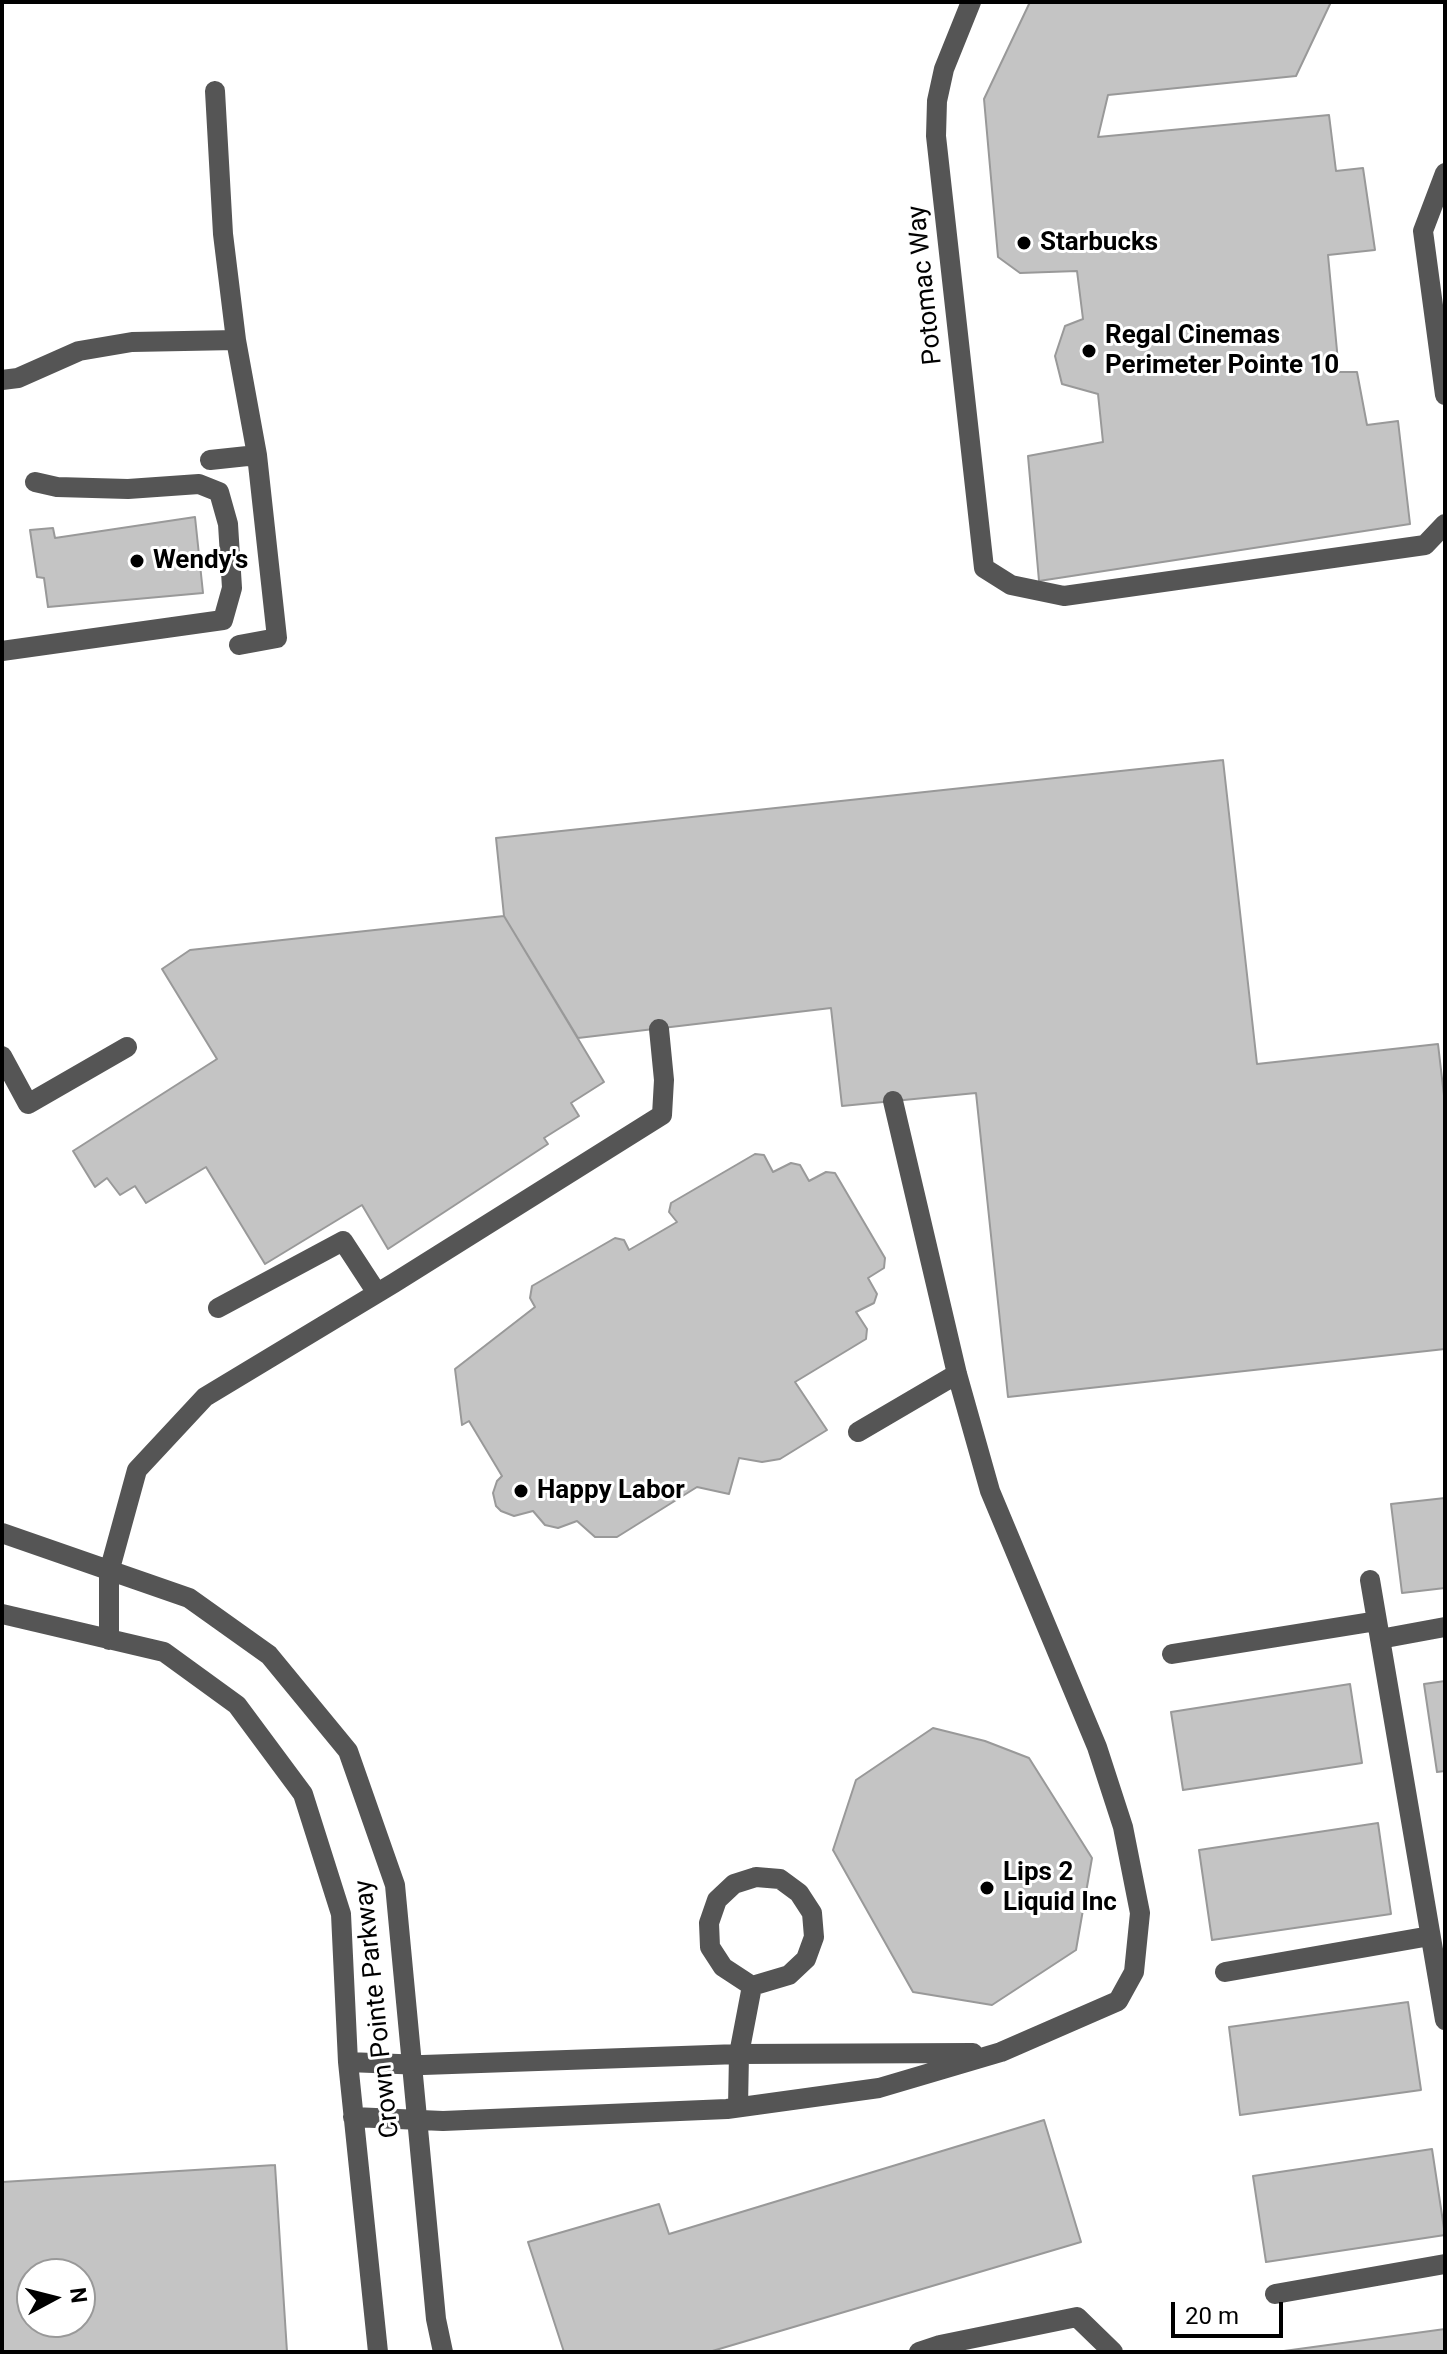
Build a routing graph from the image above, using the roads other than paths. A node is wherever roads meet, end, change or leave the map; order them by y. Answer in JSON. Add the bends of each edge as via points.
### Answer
{"nodes":[{"id":1,"x":971,"y":2,"type":"edge"},
{"id":2,"x":215,"y":91,"type":"dead end"},
{"id":3,"x":1445,"y":173,"type":"edge"},
{"id":4,"x":236,"y":340,"type":"junction"},
{"id":5,"x":2,"y":380,"type":"edge"},
{"id":6,"x":1445,"y":395,"type":"edge"},
{"id":7,"x":257,"y":455,"type":"junction"},
{"id":8,"x":210,"y":460,"type":"dead end"},
{"id":9,"x":35,"y":482,"type":"dead end"},
{"id":10,"x":1445,"y":524,"type":"edge"},
{"id":11,"x":239,"y":645,"type":"dead end"},
{"id":12,"x":2,"y":651,"type":"edge"},
{"id":13,"x":659,"y":1029,"type":"dead end"},
{"id":14,"x":127,"y":1047,"type":"dead end"},
{"id":15,"x":2,"y":1056,"type":"edge"},
{"id":16,"x":893,"y":1101,"type":"dead end"},
{"id":17,"x":377,"y":1293,"type":"junction"},
{"id":18,"x":218,"y":1308,"type":"dead end"},
{"id":19,"x":957,"y":1374,"type":"junction"},
{"id":20,"x":858,"y":1432,"type":"dead end"},
{"id":21,"x":2,"y":1533,"type":"edge"},
{"id":22,"x":109,"y":1572,"type":"junction"},
{"id":23,"x":1370,"y":1580,"type":"dead end"},
{"id":24,"x":2,"y":1614,"type":"edge"},
{"id":25,"x":1445,"y":1627,"type":"edge"},
{"id":26,"x":1379,"y":1630,"type":"junction"},
{"id":27,"x":109,"y":1640,"type":"junction"},
{"id":28,"x":1172,"y":1654,"type":"dead end"},
{"id":29,"x":1430,"y":1936,"type":"junction"},
{"id":30,"x":1440,"y":1964,"type":"edge"},
{"id":31,"x":1225,"y":1972,"type":"dead end"},
{"id":32,"x":752,"y":1986,"type":"junction"},
{"id":33,"x":1445,"y":2020,"type":"edge"},
{"id":34,"x":1001,"y":2052,"type":"junction"},
{"id":35,"x":739,"y":2054,"type":"junction"},
{"id":36,"x":348,"y":2062,"type":"junction"},
{"id":37,"x":411,"y":2064,"type":"junction"},
{"id":38,"x":738,"y":2107,"type":"junction"},
{"id":39,"x":353,"y":2117,"type":"junction"},
{"id":40,"x":417,"y":2122,"type":"junction"},
{"id":41,"x":1445,"y":2264,"type":"edge"},
{"id":42,"x":1275,"y":2294,"type":"dead end"},
{"id":43,"x":378,"y":2352,"type":"edge"},
{"id":44,"x":443,"y":2352,"type":"edge"},
{"id":45,"x":919,"y":2352,"type":"edge"},
{"id":46,"x":1113,"y":2352,"type":"edge"}],
"edges":[{"from":1,"to":10,"type":"street","name":"Potomac Way","via":[[944,69],[936,136],[984,568],[1011,585],[1064,596],[1425,545]]},
{"from":2,"to":4,"type":"street","via":[[223,234]]},
{"from":3,"to":6,"type":"street","via":[[1423,231]]},
{"from":4,"to":5,"type":"street","via":[[132,342],[79,351]]},
{"from":4,"to":7,"type":"street"},
{"from":7,"to":8,"type":"street"},
{"from":7,"to":11,"type":"street","via":[[277,638]]},
{"from":9,"to":12,"type":"street","via":[[128,489],[199,484],[219,492],[228,524],[232,588],[223,620]]},
{"from":13,"to":17,"type":"street","via":[[662,1115]]},
{"from":14,"to":15,"type":"street","via":[[28,1104]]},
{"from":16,"to":19,"type":"street"},
{"from":17,"to":18,"type":"street","via":[[343,1241]]},
{"from":17,"to":22,"type":"street","via":[[205,1397],[137,1470]]},
{"from":19,"to":20,"type":"street"},
{"from":19,"to":34,"type":"street","via":[[990,1491],[1097,1747],[1123,1827],[1140,1913],[1134,1972],[1118,2001]]},
{"from":21,"to":22,"type":"street","name":"Crown Pointe Parkway"},
{"from":22,"to":27,"type":"street"},
{"from":22,"to":37,"type":"street","name":"Crown Pointe Parkway","via":[[189,1598],[269,1655],[348,1751],[395,1885]]},
{"from":23,"to":26,"type":"street"},
{"from":24,"to":27,"type":"street","name":"Crown Pointe Parkway"},
{"from":25,"to":26,"type":"street"},
{"from":26,"to":28,"type":"street"},
{"from":26,"to":29,"type":"street"},
{"from":27,"to":36,"type":"street","name":"Crown Pointe Parkway","via":[[164,1652],[237,1705],[303,1794],[341,1914]]},
{"from":29,"to":30,"type":"street"},
{"from":29,"to":31,"type":"street"},
{"from":30,"to":33,"type":"street"},
{"from":32,"to":32,"type":"street","via":[[723,1967],[710,1947],[709,1923],[717,1900],[734,1884],[756,1877],[780,1879],[799,1893],[812,1913],[814,1937],[806,1959],[789,1975]]},
{"from":32,"to":35,"type":"street"},
{"from":34,"to":35,"type":"street"},
{"from":34,"to":38,"type":"street","via":[[879,2088]]},
{"from":35,"to":37,"type":"street"},
{"from":35,"to":38,"type":"street"},
{"from":36,"to":37,"type":"street"},
{"from":36,"to":39,"type":"street","name":"Crown Pointe Parkway"},
{"from":37,"to":40,"type":"street","name":"Crown Pointe Parkway"},
{"from":38,"to":40,"type":"street"},
{"from":39,"to":40,"type":"street"},
{"from":39,"to":43,"type":"street","name":"Crown Pointe Parkway"},
{"from":40,"to":44,"type":"street","name":"Crown Pointe Parkway"},
{"from":41,"to":42,"type":"street"},
{"from":45,"to":46,"type":"street","via":[[1077,2317]]}]}
